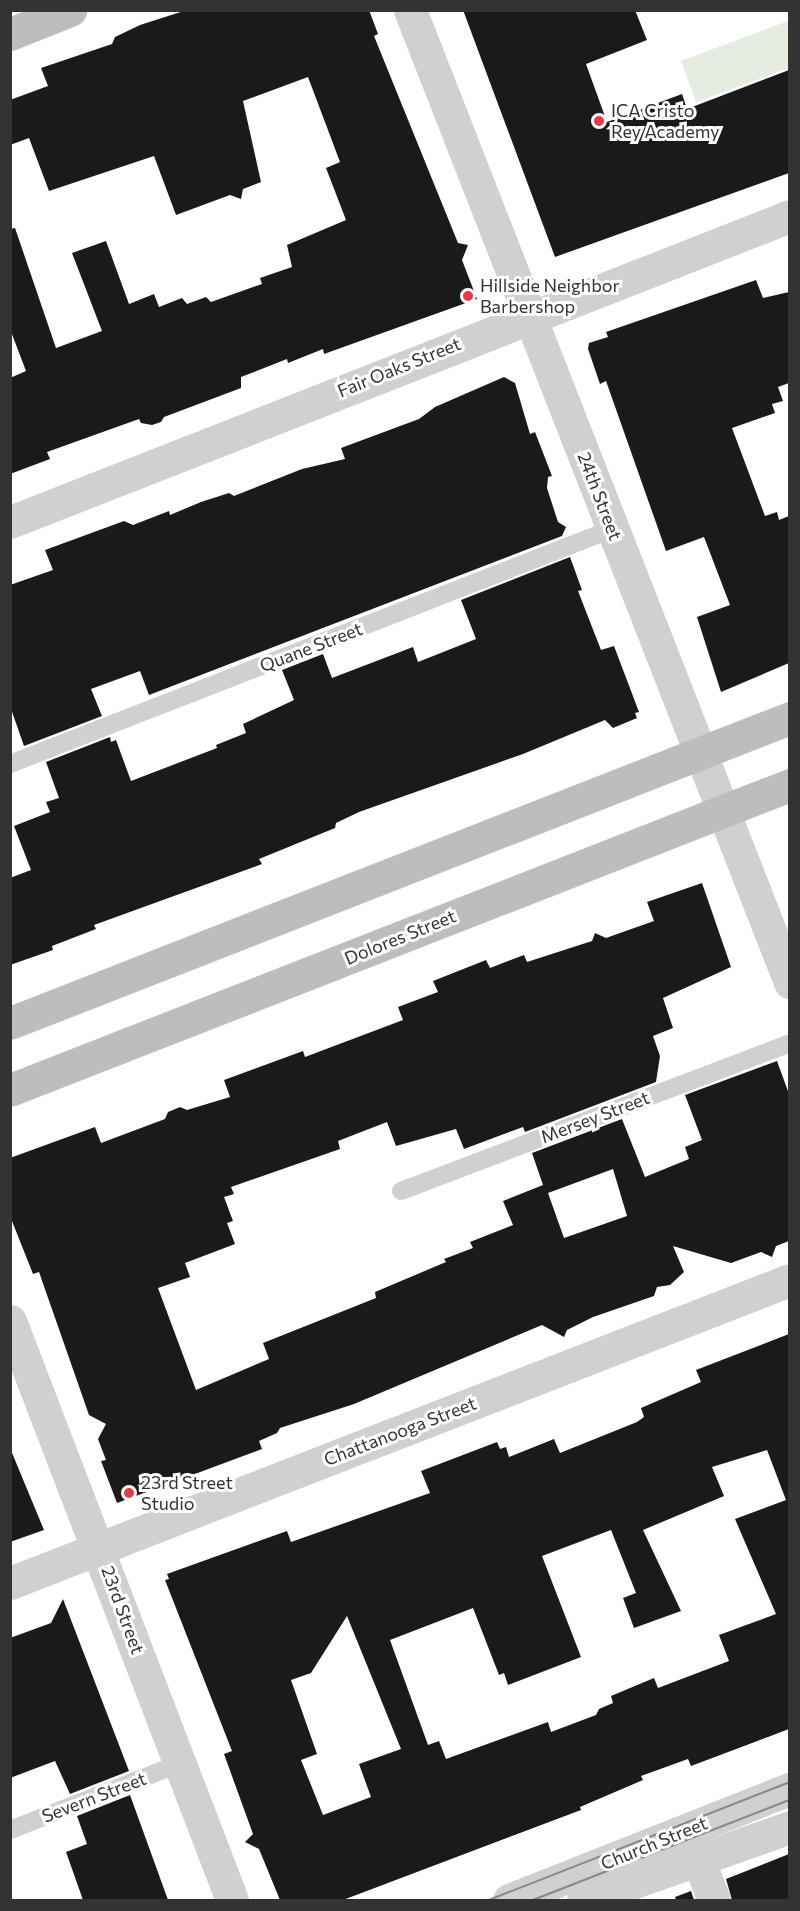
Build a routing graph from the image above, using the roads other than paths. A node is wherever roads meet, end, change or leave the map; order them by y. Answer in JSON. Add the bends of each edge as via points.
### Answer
{"nodes":[{"id":1,"x":70,"y":10,"type":"edge"},
{"id":2,"x":410,"y":10,"type":"edge"},
{"id":3,"x":10,"y":33,"type":"edge"},
{"id":4,"x":789,"y":216,"type":"edge"},
{"id":5,"x":530,"y":318,"type":"junction"},
{"id":6,"x":10,"y":522,"type":"edge"},
{"id":7,"x":612,"y":529,"type":"junction"},
{"id":8,"x":789,"y":718,"type":"edge"},
{"id":9,"x":700,"y":753,"type":"junction"},
{"id":10,"x":10,"y":764,"type":"edge"},
{"id":11,"x":789,"y":785,"type":"edge"},
{"id":12,"x":723,"y":811,"type":"junction"},
{"id":13,"x":789,"y":982,"type":"edge"},
{"id":14,"x":10,"y":1023,"type":"edge"},
{"id":15,"x":789,"y":1043,"type":"edge"},
{"id":16,"x":10,"y":1090,"type":"edge"},
{"id":17,"x":401,"y":1191,"type":"dead end"},
{"id":18,"x":789,"y":1280,"type":"edge"},
{"id":19,"x":13,"y":1333,"type":"edge"},
{"id":20,"x":99,"y":1548,"type":"junction"},
{"id":21,"x":10,"y":1582,"type":"edge"},
{"id":22,"x":178,"y":1764,"type":"junction"},
{"id":23,"x":789,"y":1789,"type":"edge"},
{"id":24,"x":789,"y":1827,"type":"edge"},
{"id":25,"x":687,"y":1829,"type":"junction"},
{"id":26,"x":10,"y":1830,"type":"edge"},
{"id":27,"x":699,"y":1862,"type":"junction"},
{"id":28,"x":522,"y":1899,"type":"edge"},
{"id":29,"x":232,"y":1900,"type":"edge"},
{"id":30,"x":583,"y":1900,"type":"edge"},
{"id":31,"x":714,"y":1900,"type":"edge"}],
"edges":[{"from":1,"to":3,"type":"main road"},
{"from":2,"to":5,"type":"street","name":"24th Street"},
{"from":4,"to":5,"type":"street","name":"Fair Oaks Street"},
{"from":5,"to":6,"type":"street","name":"Fair Oaks Street"},
{"from":5,"to":7,"type":"street","name":"24th Street"},
{"from":7,"to":9,"type":"street","name":"24th Street"},
{"from":7,"to":10,"type":"lane","name":"Quane Street"},
{"from":8,"to":9,"type":"main road"},
{"from":9,"to":12,"type":"street","name":"24th Street"},
{"from":9,"to":14,"type":"main road"},
{"from":11,"to":12,"type":"main road","name":"Dolores Street"},
{"from":12,"to":13,"type":"street","name":"24th Street"},
{"from":12,"to":16,"type":"main road","name":"Dolores Street"},
{"from":15,"to":17,"type":"lane","name":"Mersey Street"},
{"from":18,"to":20,"type":"street","name":"Chattanooga Street"},
{"from":19,"to":20,"type":"street","name":"23rd Street"},
{"from":20,"to":21,"type":"street","name":"Chattanooga Street"},
{"from":20,"to":22,"type":"street","name":"23rd Street"},
{"from":22,"to":26,"type":"lane","name":"Severn Street"},
{"from":22,"to":29,"type":"street","name":"23rd Street"},
{"from":23,"to":25,"type":"street","name":"Church Street"},
{"from":24,"to":27,"type":"street","name":"Church Street"},
{"from":25,"to":27,"type":"street"},
{"from":25,"to":28,"type":"street","name":"Church Street"},
{"from":27,"to":30,"type":"street","name":"Church Street"},
{"from":27,"to":31,"type":"street"}]}
